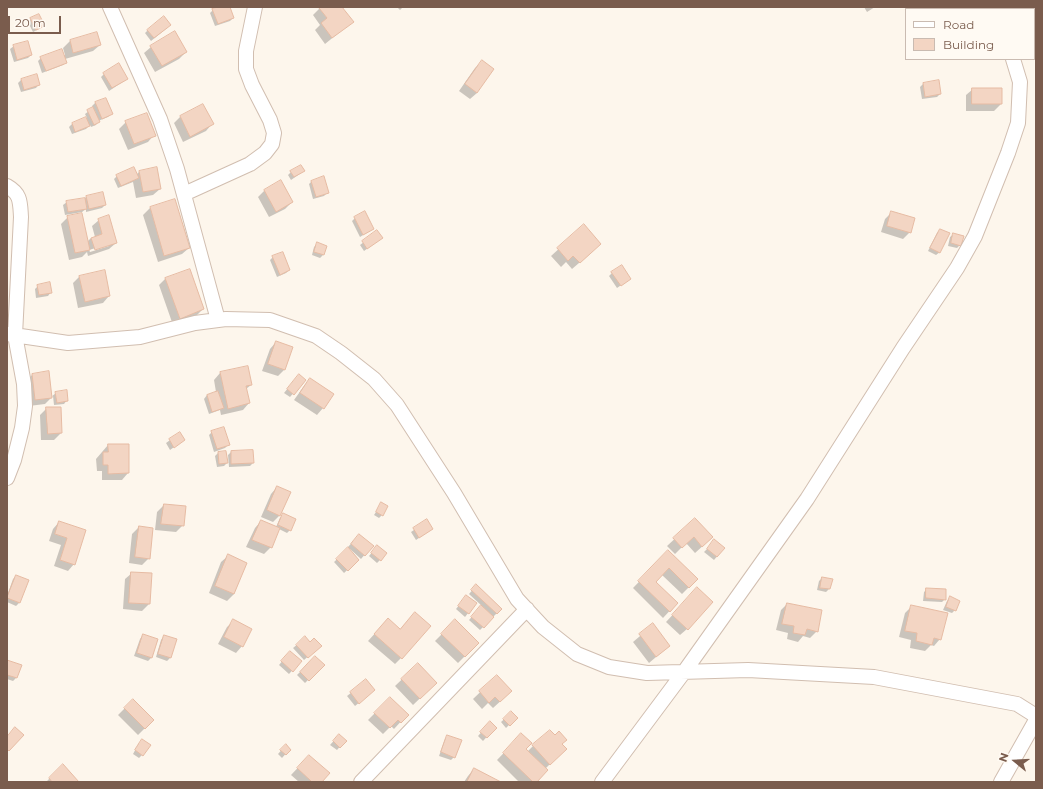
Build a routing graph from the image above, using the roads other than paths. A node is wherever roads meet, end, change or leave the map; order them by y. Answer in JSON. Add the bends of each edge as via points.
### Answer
{"nodes":[{"id":1,"x":110,"y":7,"type":"edge"},
{"id":2,"x":255,"y":7,"type":"edge"},
{"id":3,"x":1013,"y":60,"type":"edge"},
{"id":4,"x":7,"y":186,"type":"edge"},
{"id":5,"x":184,"y":194,"type":"junction"},
{"id":6,"x":218,"y":320,"type":"junction"},
{"id":7,"x":11,"y":334,"type":"edge"},
{"id":8,"x":7,"y":478,"type":"edge"},
{"id":9,"x":527,"y":609,"type":"junction"},
{"id":10,"x":684,"y":672,"type":"junction"},
{"id":11,"x":1036,"y":716,"type":"edge"},
{"id":12,"x":1036,"y":720,"type":"edge"},
{"id":13,"x":361,"y":782,"type":"edge"},
{"id":14,"x":602,"y":782,"type":"edge"},
{"id":15,"x":1001,"y":782,"type":"edge"}],
"edges":[{"from":1,"to":5,"type":"street","via":[[160,119]]},
{"from":2,"to":5,"type":"street","via":[[246,51],[246,69],[270,120],[274,133],[272,144],[265,154],[250,164]]},
{"from":3,"to":10,"type":"street","via":[[1020,82],[1018,123],[975,236],[957,268],[902,348],[807,499]]},
{"from":4,"to":7,"type":"street","via":[[18,194],[21,217]]},
{"from":5,"to":6,"type":"street"},
{"from":6,"to":7,"type":"street","via":[[140,337],[68,343]]},
{"from":6,"to":9,"type":"street","via":[[270,320],[316,336],[374,379],[397,405],[454,493],[517,599]]},
{"from":7,"to":8,"type":"street","via":[[24,384],[25,406],[14,460]]},
{"from":9,"to":10,"type":"street","via":[[543,627],[577,654],[609,667],[647,673]]},
{"from":9,"to":13,"type":"street"},
{"from":10,"to":11,"type":"street","via":[[748,670],[874,677],[1017,704]]},
{"from":10,"to":14,"type":"street"},
{"from":12,"to":15,"type":"street"}]}
